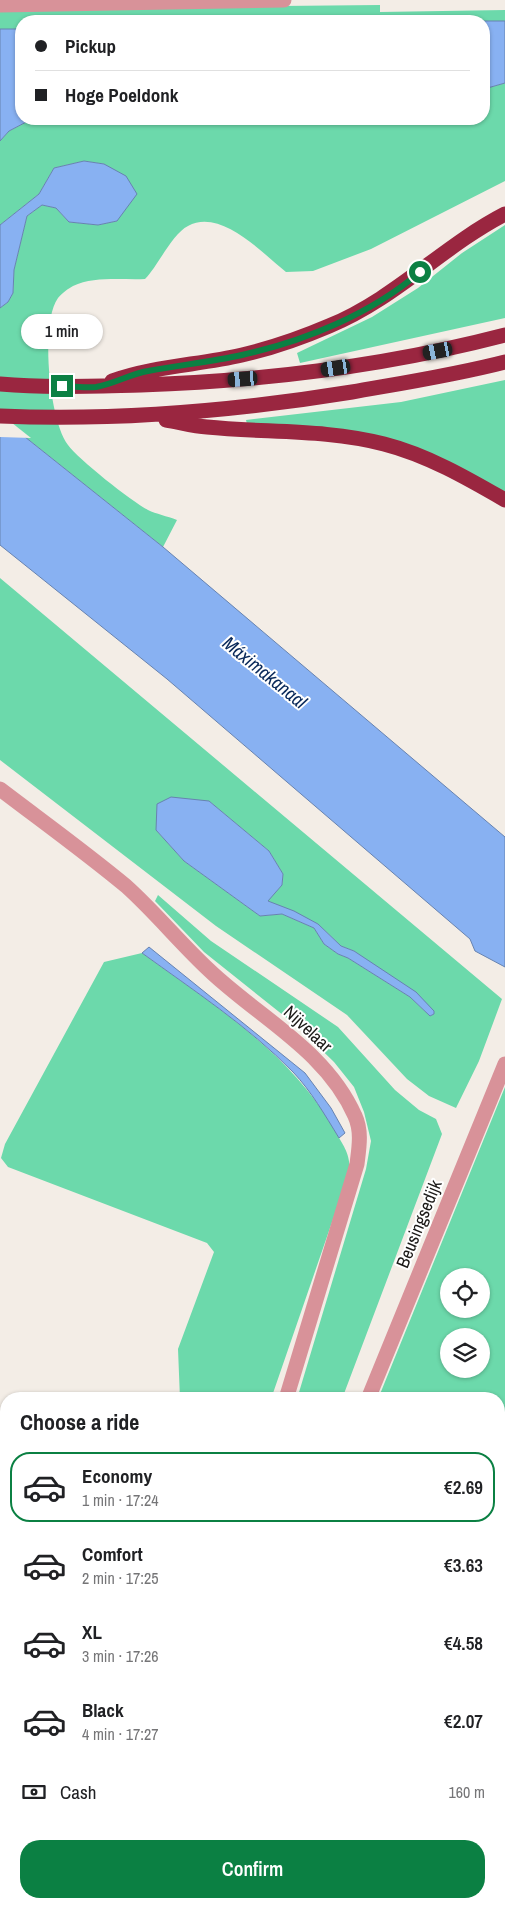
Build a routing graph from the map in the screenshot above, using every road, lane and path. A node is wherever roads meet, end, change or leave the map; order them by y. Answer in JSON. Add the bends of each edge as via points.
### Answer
{"nodes":[{"id":1,"x":284,"y":0,"type":"edge"},
{"id":2,"x":0,"y":5,"type":"edge"},
{"id":3,"x":505,"y":214,"type":"edge"},
{"id":4,"x":505,"y":335,"type":"edge"},
{"id":5,"x":505,"y":362,"type":"edge"},
{"id":6,"x":0,"y":384,"type":"edge"},
{"id":7,"x":96,"y":387,"type":"junction"},
{"id":8,"x":0,"y":416,"type":"edge"},
{"id":9,"x":142,"y":416,"type":"junction"},
{"id":10,"x":505,"y":500,"type":"edge"},
{"id":11,"x":0,"y":788,"type":"edge"},
{"id":12,"x":505,"y":1064,"type":"edge"},
{"id":13,"x":288,"y":1392,"type":"edge"},
{"id":14,"x":371,"y":1392,"type":"edge"}],
"edges":[{"from":1,"to":2,"type":"street"},
{"from":3,"to":7,"type":"highway","via":[[455,243],[390,294],[330,326],[242,355],[134,374]]},
{"from":4,"to":7,"type":"highway","via":[[393,360],[298,374]]},
{"from":5,"to":9,"type":"highway","via":[[306,399]]},
{"from":6,"to":7,"type":"highway"},
{"from":8,"to":9,"type":"highway"},
{"from":9,"to":10,"type":"highway","via":[[206,427],[290,432],[385,444],[430,460]]},
{"from":11,"to":13,"type":"street","name":"Nijvelaar","via":[[126,887],[210,971],[289,1034],[342,1092],[356,1117],[360,1138],[357,1164]]},
{"from":12,"to":14,"type":"street","name":"Beusingsedijk"}]}
